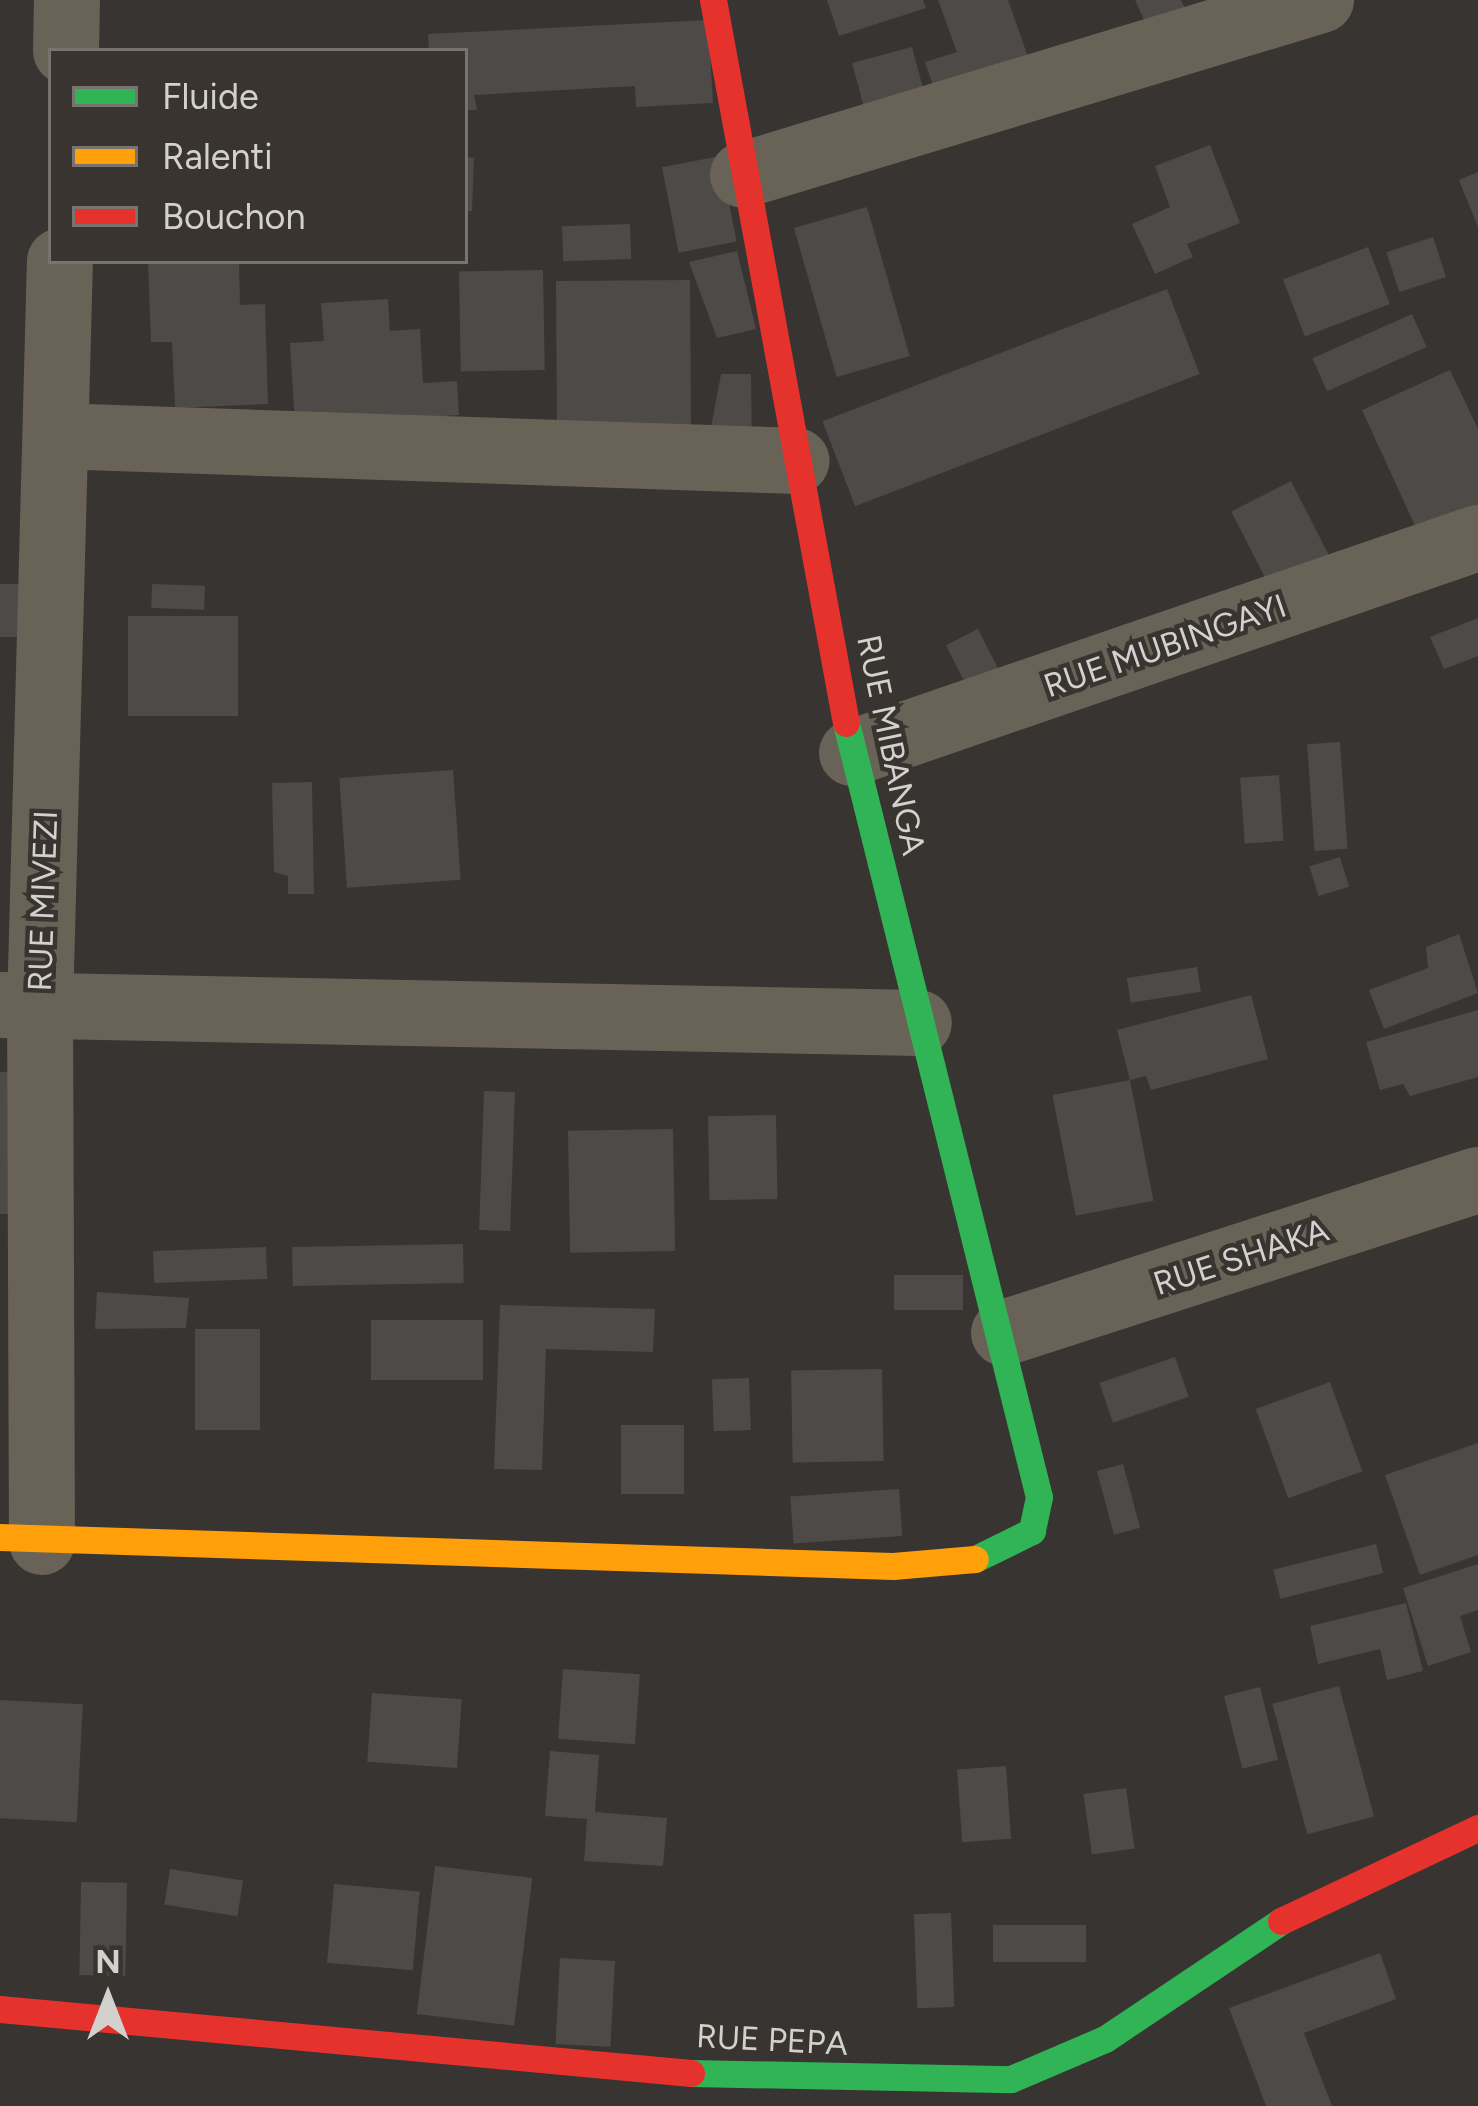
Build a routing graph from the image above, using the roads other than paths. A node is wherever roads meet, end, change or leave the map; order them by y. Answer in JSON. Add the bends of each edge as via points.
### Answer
{"nodes":[{"id":1,"x":67,"y":0,"type":"edge"},
{"id":2,"x":713,"y":0,"type":"edge"},
{"id":3,"x":1321,"y":0,"type":"edge"},
{"id":4,"x":66,"y":48,"type":"edge"},
{"id":5,"x":743,"y":175,"type":"junction"},
{"id":6,"x":60,"y":264,"type":"edge"},
{"id":7,"x":56,"y":436,"type":"junction"},
{"id":8,"x":797,"y":460,"type":"junction"},
{"id":9,"x":1478,"y":538,"type":"edge"},
{"id":10,"x":852,"y":753,"type":"junction"},
{"id":11,"x":20,"y":1006,"type":"edge"},
{"id":12,"x":919,"y":1023,"type":"junction"},
{"id":13,"x":1478,"y":1180,"type":"edge"},
{"id":14,"x":1004,"y":1333,"type":"junction"},
{"id":15,"x":21,"y":1539,"type":"edge"},
{"id":16,"x":1478,"y":1828,"type":"edge"},
{"id":17,"x":0,"y":2009,"type":"edge"},
{"id":18,"x":693,"y":2089,"type":"edge"}],
"edges":[{"from":1,"to":4,"type":"street"},
{"from":2,"to":5,"type":"street","name":"RUE MIBANGA"},
{"from":3,"to":5,"type":"street"},
{"from":5,"to":8,"type":"street","name":"RUE MIBANGA"},
{"from":6,"to":7,"type":"street","name":"RUE MIVEZI"},
{"from":7,"to":8,"type":"street"},
{"from":7,"to":11,"type":"street","name":"RUE MIVEZI"},
{"from":8,"to":10,"type":"street","name":"RUE MIBANGA"},
{"from":9,"to":10,"type":"street","name":"RUE MUBINGAYI"},
{"from":10,"to":12,"type":"street","name":"RUE MIBANGA"},
{"from":11,"to":12,"type":"street"},
{"from":11,"to":15,"type":"street","name":"RUE MIVEZI"},
{"from":12,"to":14,"type":"street","name":"RUE MIBANGA"},
{"from":13,"to":14,"type":"street","name":"RUE SHAKA"},
{"from":14,"to":15,"type":"street","name":"RUE MIBANGA","via":[[1039,1497],[1033,1531],[1009,1550],[893,1566]]},
{"from":16,"to":18,"type":"street","name":"RUE PEPA","via":[[1256,1934],[1105,2039],[1011,2079]]},
{"from":17,"to":18,"type":"street","name":"RUE PEPA"}]}
